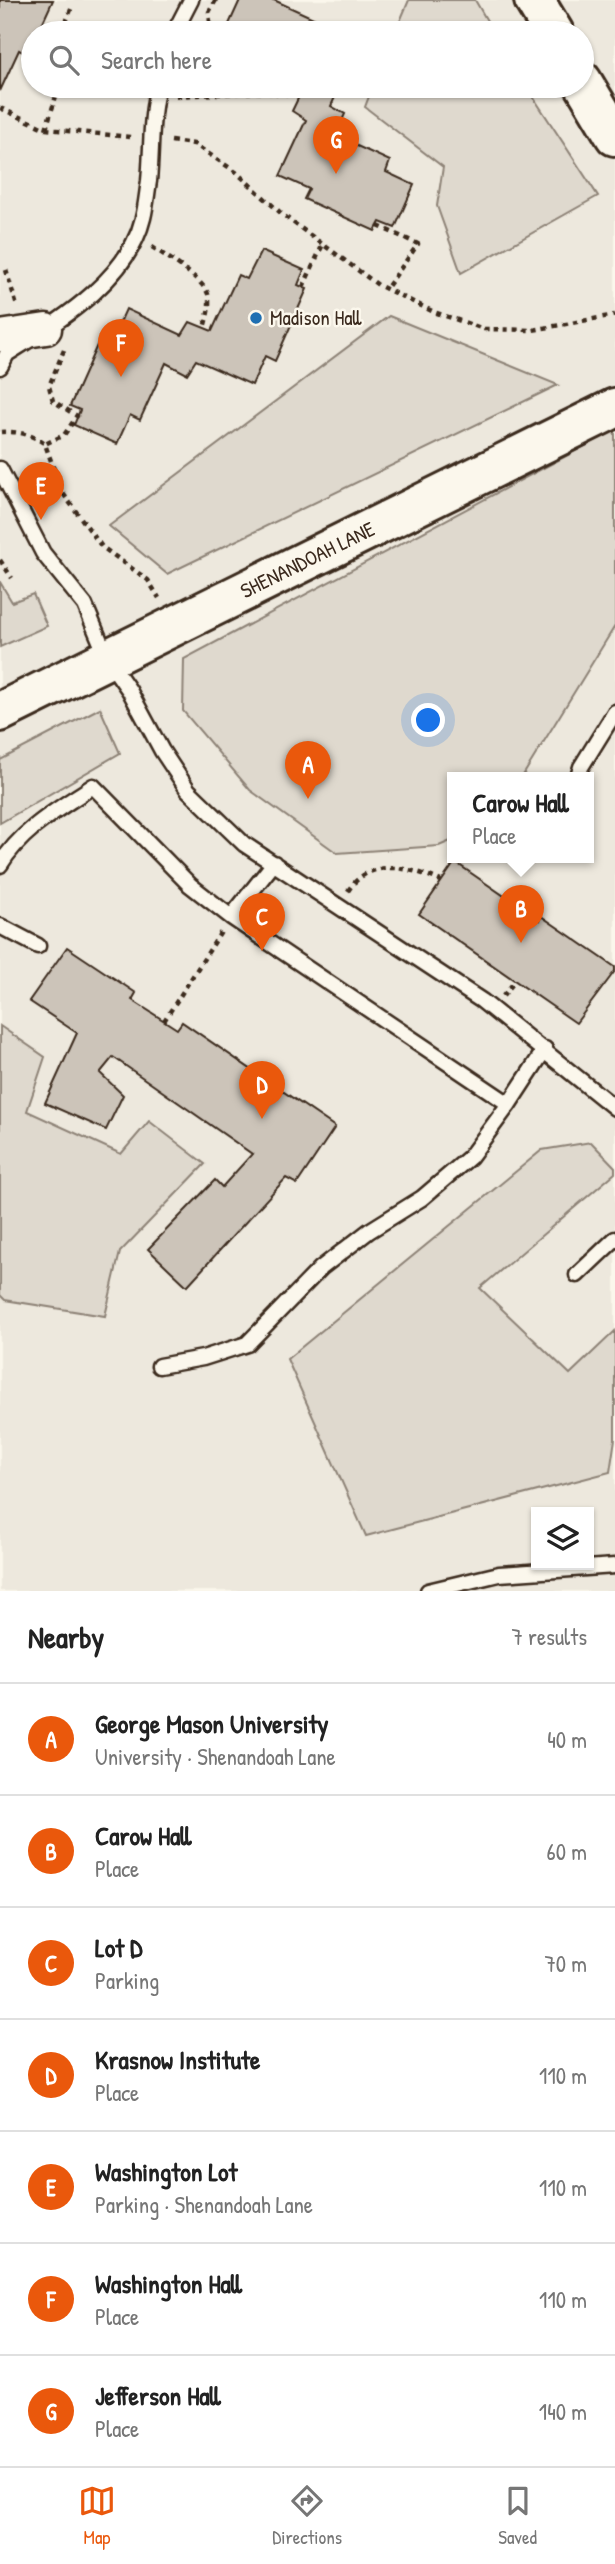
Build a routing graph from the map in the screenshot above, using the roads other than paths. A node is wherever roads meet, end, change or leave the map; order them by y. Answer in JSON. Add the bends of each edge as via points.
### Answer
{"nodes":[{"id":1,"x":191,"y":0,"type":"edge"},
{"id":2,"x":534,"y":0,"type":"edge"},
{"id":3,"x":180,"y":21,"type":"edge"},
{"id":4,"x":547,"y":21,"type":"edge"},
{"id":5,"x":156,"y":98,"type":"edge"},
{"id":6,"x":592,"y":98,"type":"edge"},
{"id":7,"x":615,"y":136,"type":"edge"},
{"id":8,"x":24,"y":332,"type":"edge"},
{"id":9,"x":0,"y":366,"type":"edge"},
{"id":10,"x":615,"y":408,"type":"edge"},
{"id":11,"x":0,"y":469,"type":"edge"},
{"id":12,"x":108,"y":660,"type":"junction"},
{"id":13,"x":0,"y":712,"type":"edge"},
{"id":14,"x":615,"y":712,"type":"edge"},
{"id":15,"x":580,"y":772,"type":"edge"},
{"id":16,"x":274,"y":863,"type":"junction"},
{"id":17,"x":0,"y":865,"type":"edge"},
{"id":18,"x":231,"y":916,"type":"junction"},
{"id":19,"x":0,"y":926,"type":"edge"},
{"id":20,"x":38,"y":946,"type":"dead end"},
{"id":21,"x":545,"y":1049,"type":"junction"},
{"id":22,"x":509,"y":1104,"type":"junction"},
{"id":23,"x":615,"y":1108,"type":"edge"},
{"id":24,"x":615,"y":1239,"type":"edge"},
{"id":25,"x":577,"y":1275,"type":"dead end"},
{"id":26,"x":159,"y":1366,"type":"dead end"},
{"id":27,"x":615,"y":1566,"type":"edge"},
{"id":28,"x":477,"y":1585,"type":"edge"},
{"id":29,"x":428,"y":1591,"type":"edge"}],
"edges":[{"from":1,"to":3,"type":"lane"},
{"from":2,"to":4,"type":"street"},
{"from":5,"to":8,"type":"lane","via":[[143,220],[136,235],[110,278],[82,304]]},
{"from":6,"to":7,"type":"street"},
{"from":8,"to":9,"type":"lane"},
{"from":10,"to":12,"type":"street","name":"SHENANDOAH LANE"},
{"from":11,"to":12,"type":"lane","via":[[43,553],[85,605]]},
{"from":12,"to":13,"type":"street","name":"SHENANDOAH LANE"},
{"from":12,"to":16,"type":"lane","via":[[188,790],[244,844]]},
{"from":14,"to":15,"type":"lane"},
{"from":16,"to":18,"type":"lane"},
{"from":16,"to":21,"type":"lane","via":[[482,1001]]},
{"from":17,"to":18,"type":"lane","via":[[40,821],[93,786],[190,885]]},
{"from":18,"to":22,"type":"lane"},
{"from":19,"to":20,"type":"lane"},
{"from":21,"to":22,"type":"lane"},
{"from":21,"to":23,"type":"lane"},
{"from":22,"to":26,"type":"lane","via":[[470,1157],[422,1198],[321,1268],[247,1344]]},
{"from":24,"to":25,"type":"lane"},
{"from":27,"to":28,"type":"lane","via":[[499,1574]]},
{"from":28,"to":29,"type":"lane"}]}
